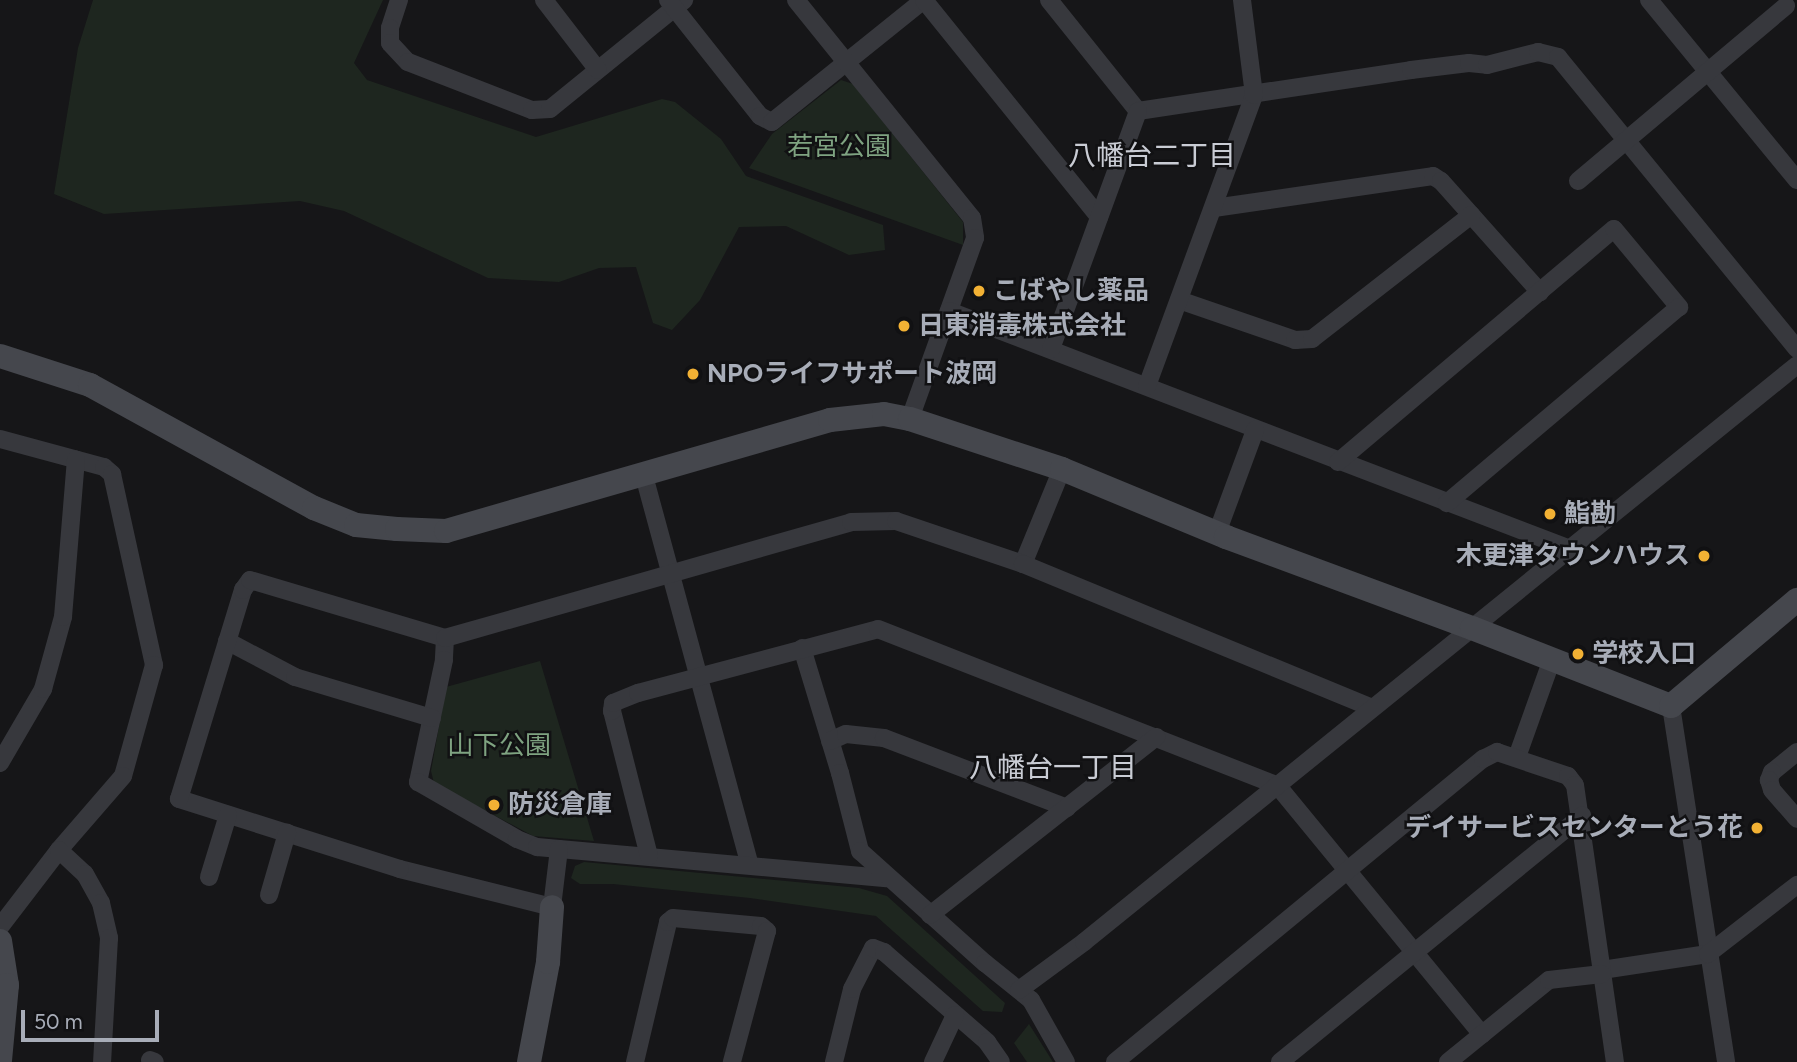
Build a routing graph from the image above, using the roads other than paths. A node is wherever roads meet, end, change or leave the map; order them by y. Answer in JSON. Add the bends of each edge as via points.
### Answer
{"nodes":[{"id":1,"x":399,"y":0,"type":"edge"},
{"id":2,"x":544,"y":0,"type":"edge"},
{"id":3,"x":924,"y":0,"type":"edge"},
{"id":4,"x":1049,"y":0,"type":"edge"},
{"id":5,"x":1242,"y":0,"type":"edge"},
{"id":6,"x":1649,"y":0,"type":"edge"},
{"id":7,"x":676,"y":3,"type":"edge"},
{"id":8,"x":803,"y":3,"type":"edge"},
{"id":9,"x":1788,"y":8,"type":"edge"},
{"id":10,"x":847,"y":64,"type":"junction"},
{"id":11,"x":598,"y":70,"type":"junction"},
{"id":12,"x":1709,"y":72,"type":"junction"},
{"id":13,"x":1254,"y":95,"type":"junction"},
{"id":14,"x":1138,"y":111,"type":"junction"},
{"id":15,"x":1627,"y":140,"type":"junction"},
{"id":16,"x":1797,"y":180,"type":"edge"},
{"id":17,"x":1578,"y":181,"type":"dead end"},
{"id":18,"x":1214,"y":208,"type":"junction"},
{"id":19,"x":1471,"y":215,"type":"junction"},
{"id":20,"x":1099,"y":218,"type":"junction"},
{"id":21,"x":1540,"y":292,"type":"junction"},
{"id":22,"x":1179,"y":300,"type":"junction"},
{"id":23,"x":949,"y":311,"type":"junction"},
{"id":24,"x":1051,"y":349,"type":"junction"},
{"id":25,"x":1797,"y":349,"type":"edge"},
{"id":26,"x":0,"y":356,"type":"edge"},
{"id":27,"x":1797,"y":365,"type":"edge"},
{"id":28,"x":1147,"y":386,"type":"junction"},
{"id":29,"x":910,"y":419,"type":"junction"},
{"id":30,"x":1255,"y":430,"type":"junction"},
{"id":31,"x":0,"y":439,"type":"edge"},
{"id":32,"x":76,"y":460,"type":"junction"},
{"id":33,"x":1338,"y":463,"type":"junction"},
{"id":34,"x":1062,"y":469,"type":"junction"},
{"id":35,"x":643,"y":472,"type":"junction"},
{"id":36,"x":1447,"y":503,"type":"junction"},
{"id":37,"x":1217,"y":533,"type":"junction"},
{"id":38,"x":1570,"y":549,"type":"junction"},
{"id":39,"x":1023,"y":564,"type":"junction"},
{"id":40,"x":671,"y":573,"type":"junction"},
{"id":41,"x":1797,"y":600,"type":"edge"},
{"id":42,"x":1472,"y":628,"type":"junction"},
{"id":43,"x":445,"y":638,"type":"junction"},
{"id":44,"x":227,"y":641,"type":"junction"},
{"id":45,"x":802,"y":648,"type":"junction"},
{"id":46,"x":1552,"y":659,"type":"junction"},
{"id":47,"x":700,"y":676,"type":"junction"},
{"id":48,"x":1671,"y":706,"type":"junction"},
{"id":49,"x":1373,"y":708,"type":"junction"},
{"id":50,"x":432,"y":718,"type":"junction"},
{"id":51,"x":1156,"y":737,"type":"junction"},
{"id":52,"x":831,"y":741,"type":"junction"},
{"id":53,"x":1797,"y":752,"type":"edge"},
{"id":54,"x":1517,"y":757,"type":"junction"},
{"id":55,"x":0,"y":763,"type":"edge"},
{"id":56,"x":1277,"y":785,"type":"junction"},
{"id":57,"x":1067,"y":808,"type":"junction"},
{"id":58,"x":228,"y":815,"type":"junction"},
{"id":59,"x":1582,"y":816,"type":"junction"},
{"id":60,"x":1797,"y":819,"type":"edge"},
{"id":61,"x":287,"y":833,"type":"junction"},
{"id":62,"x":559,"y":849,"type":"junction"},
{"id":63,"x":59,"y":850,"type":"junction"},
{"id":64,"x":649,"y":856,"type":"junction"},
{"id":65,"x":750,"y":865,"type":"junction"},
{"id":66,"x":1348,"y":872,"type":"junction"},
{"id":67,"x":209,"y":877,"type":"dead end"},
{"id":68,"x":887,"y":878,"type":"junction"},
{"id":69,"x":1797,"y":885,"type":"edge"},
{"id":70,"x":269,"y":895,"type":"dead end"},
{"id":71,"x":552,"y":907,"type":"junction"},
{"id":72,"x":930,"y":915,"type":"junction"},
{"id":73,"x":0,"y":926,"type":"edge"},
{"id":74,"x":0,"y":941,"type":"edge"},
{"id":75,"x":1414,"y":952,"type":"junction"},
{"id":76,"x":1709,"y":954,"type":"junction"},
{"id":77,"x":1602,"y":972,"type":"junction"},
{"id":78,"x":1019,"y":990,"type":"junction"},
{"id":79,"x":955,"y":1015,"type":"junction"},
{"id":80,"x":1482,"y":1035,"type":"junction"},
{"id":81,"x":0,"y":1060,"type":"edge"},
{"id":82,"x":103,"y":1062,"type":"edge"},
{"id":83,"x":529,"y":1062,"type":"edge"},
{"id":84,"x":635,"y":1062,"type":"edge"},
{"id":85,"x":732,"y":1062,"type":"edge"},
{"id":86,"x":834,"y":1062,"type":"edge"},
{"id":87,"x":933,"y":1062,"type":"edge"},
{"id":88,"x":1001,"y":1062,"type":"edge"},
{"id":89,"x":1066,"y":1062,"type":"edge"},
{"id":90,"x":1115,"y":1062,"type":"edge"},
{"id":91,"x":1280,"y":1062,"type":"edge"},
{"id":92,"x":1448,"y":1062,"type":"edge"},
{"id":93,"x":1615,"y":1062,"type":"edge"},
{"id":94,"x":1726,"y":1062,"type":"edge"}],
"edges":[{"from":1,"to":11,"type":"street","via":[[390,43],[408,62],[533,110],[550,109]]},
{"from":2,"to":11,"type":"street"},
{"from":3,"to":10,"type":"street"},
{"from":3,"to":20,"type":"street"},
{"from":4,"to":14,"type":"street"},
{"from":5,"to":13,"type":"street"},
{"from":6,"to":12,"type":"street"},
{"from":7,"to":10,"type":"street","via":[[760,116],[772,122]]},
{"from":7,"to":11,"type":"street"},
{"from":8,"to":10,"type":"street"},
{"from":9,"to":12,"type":"street"},
{"from":10,"to":23,"type":"street","via":[[972,218],[975,238]]},
{"from":12,"to":15,"type":"street"},
{"from":12,"to":16,"type":"street"},
{"from":13,"to":14,"type":"street"},
{"from":13,"to":15,"type":"street","via":[[1538,52],[1558,57]]},
{"from":13,"to":18,"type":"street"},
{"from":14,"to":20,"type":"street"},
{"from":15,"to":17,"type":"street"},
{"from":15,"to":25,"type":"street"},
{"from":18,"to":19,"type":"street","via":[[1433,177]]},
{"from":18,"to":22,"type":"street"},
{"from":19,"to":21,"type":"street"},
{"from":19,"to":22,"type":"street","via":[[1312,339],[1295,341]]},
{"from":20,"to":24,"type":"street"},
{"from":21,"to":33,"type":"street"},
{"from":21,"to":36,"type":"street","via":[[1614,229],[1679,307]]},
{"from":22,"to":28,"type":"street"},
{"from":23,"to":24,"type":"street"},
{"from":23,"to":29,"type":"street"},
{"from":24,"to":28,"type":"street"},
{"from":26,"to":35,"type":"street","via":[[90,385],[314,508],[356,525],[446,531]]},
{"from":27,"to":38,"type":"street"},
{"from":28,"to":30,"type":"street"},
{"from":29,"to":34,"type":"street"},
{"from":29,"to":35,"type":"street","via":[[855,415]]},
{"from":30,"to":33,"type":"street"},
{"from":30,"to":37,"type":"street"},
{"from":31,"to":32,"type":"street"},
{"from":32,"to":55,"type":"street","via":[[63,618],[43,689]]},
{"from":32,"to":63,"type":"street","via":[[104,467],[112,474],[153,665],[122,776]]},
{"from":33,"to":36,"type":"street"},
{"from":34,"to":37,"type":"street"},
{"from":34,"to":39,"type":"street"},
{"from":35,"to":40,"type":"street"},
{"from":36,"to":38,"type":"street"},
{"from":37,"to":42,"type":"street"},
{"from":38,"to":42,"type":"street"},
{"from":39,"to":40,"type":"street","via":[[883,521],[851,522]]},
{"from":39,"to":49,"type":"street"},
{"from":40,"to":43,"type":"street"},
{"from":40,"to":47,"type":"street"},
{"from":41,"to":48,"type":"street"},
{"from":42,"to":46,"type":"street"},
{"from":42,"to":49,"type":"street"},
{"from":43,"to":44,"type":"street","via":[[250,580]]},
{"from":43,"to":50,"type":"street"},
{"from":44,"to":50,"type":"street","via":[[295,677]]},
{"from":44,"to":58,"type":"street","via":[[179,799]]},
{"from":45,"to":47,"type":"street"},
{"from":45,"to":51,"type":"street","via":[[878,629]]},
{"from":45,"to":52,"type":"street"},
{"from":46,"to":48,"type":"street"},
{"from":46,"to":54,"type":"street"},
{"from":47,"to":64,"type":"street","via":[[613,703]]},
{"from":47,"to":65,"type":"street"},
{"from":48,"to":76,"type":"street"},
{"from":49,"to":56,"type":"street"},
{"from":50,"to":62,"type":"street","via":[[418,782],[517,839]]},
{"from":51,"to":56,"type":"street"},
{"from":51,"to":57,"type":"street"},
{"from":52,"to":57,"type":"street","via":[[846,734],[884,738]]},
{"from":52,"to":68,"type":"street","via":[[860,851]]},
{"from":53,"to":60,"type":"street","via":[[1772,772],[1769,780]]},
{"from":54,"to":59,"type":"street","via":[[1568,776],[1575,785]]},
{"from":54,"to":66,"type":"street","via":[[1497,752],[1483,759]]},
{"from":56,"to":66,"type":"street"},
{"from":56,"to":78,"type":"street"},
{"from":57,"to":72,"type":"street"},
{"from":58,"to":61,"type":"street"},
{"from":58,"to":67,"type":"street"},
{"from":59,"to":75,"type":"street"},
{"from":59,"to":77,"type":"street"},
{"from":61,"to":70,"type":"street"},
{"from":61,"to":71,"type":"street","via":[[400,869]]},
{"from":62,"to":64,"type":"street"},
{"from":62,"to":71,"type":"street"},
{"from":63,"to":73,"type":"street"},
{"from":63,"to":82,"type":"street","via":[[85,874],[101,903],[109,938]]},
{"from":64,"to":65,"type":"street"},
{"from":65,"to":68,"type":"street"},
{"from":66,"to":75,"type":"street"},
{"from":66,"to":90,"type":"street"},
{"from":68,"to":72,"type":"street"},
{"from":69,"to":76,"type":"street"},
{"from":71,"to":83,"type":"street","via":[[548,962]]},
{"from":72,"to":78,"type":"street"},
{"from":74,"to":81,"type":"street","via":[[7,985]]},
{"from":75,"to":80,"type":"street"},
{"from":75,"to":91,"type":"street"},
{"from":76,"to":77,"type":"street"},
{"from":76,"to":94,"type":"street"},
{"from":77,"to":80,"type":"street","via":[[1549,981]]},
{"from":77,"to":93,"type":"street"},
{"from":78,"to":89,"type":"street","via":[[1031,1000]]},
{"from":79,"to":86,"type":"street","via":[[884,952],[873,948],[852,989]]},
{"from":79,"to":87,"type":"street"},
{"from":79,"to":88,"type":"street","via":[[987,1042]]},
{"from":80,"to":92,"type":"street"},
{"from":84,"to":85,"type":"street","via":[[668,922],[673,918],[761,926],[767,931]]}]}
